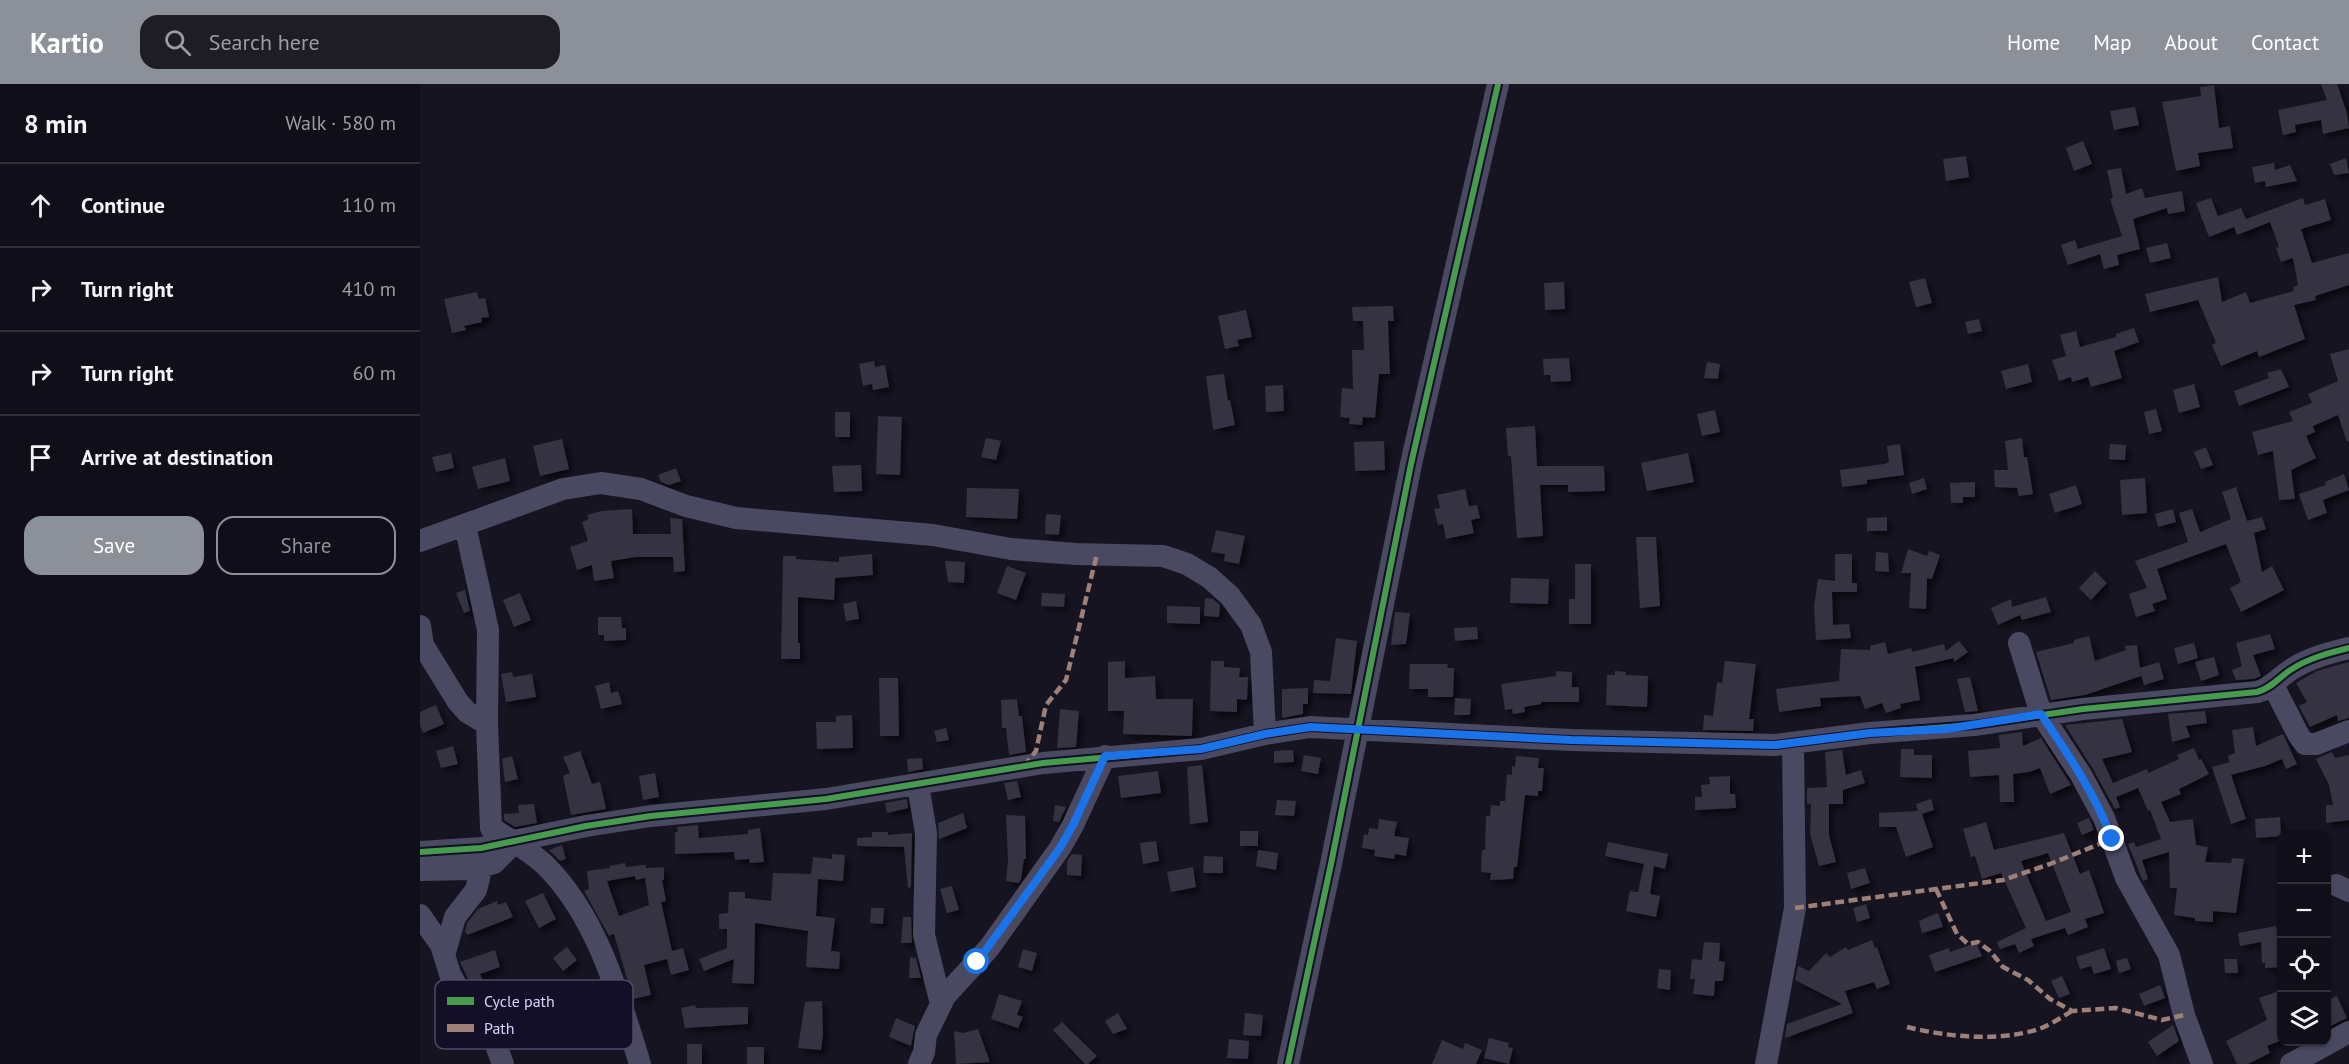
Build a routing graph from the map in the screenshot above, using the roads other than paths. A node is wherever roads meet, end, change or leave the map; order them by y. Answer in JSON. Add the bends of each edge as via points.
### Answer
{"nodes":[{"id":1,"x":1498,"y":84,"type":"edge"},
{"id":2,"x":465,"y":525,"type":"junction"},
{"id":3,"x":420,"y":542,"type":"edge"},
{"id":4,"x":420,"y":626,"type":"edge"},
{"id":5,"x":2019,"y":643,"type":"dead end"},
{"id":6,"x":2349,"y":648,"type":"edge"},
{"id":7,"x":2273,"y":685,"type":"junction"},
{"id":8,"x":2041,"y":714,"type":"junction"},
{"id":9,"x":487,"y":724,"type":"junction"},
{"id":10,"x":1358,"y":731,"type":"junction"},
{"id":11,"x":2349,"y":731,"type":"edge"},
{"id":12,"x":1265,"y":734,"type":"junction"},
{"id":13,"x":1793,"y":744,"type":"junction"},
{"id":14,"x":1105,"y":756,"type":"junction"},
{"id":15,"x":918,"y":785,"type":"junction"},
{"id":16,"x":514,"y":843,"type":"junction"},
{"id":17,"x":420,"y":852,"type":"edge"},
{"id":18,"x":482,"y":866,"type":"junction"},
{"id":19,"x":420,"y":870,"type":"edge"},
{"id":20,"x":420,"y":915,"type":"edge"},
{"id":21,"x":445,"y":952,"type":"junction"},
{"id":22,"x":453,"y":980,"type":"edge"},
{"id":23,"x":612,"y":980,"type":"edge"},
{"id":24,"x":941,"y":1004,"type":"junction"},
{"id":25,"x":2349,"y":1032,"type":"edge"},
{"id":26,"x":633,"y":1043,"type":"edge"},
{"id":27,"x":497,"y":1049,"type":"edge"},
{"id":28,"x":503,"y":1064,"type":"edge"},
{"id":29,"x":640,"y":1064,"type":"edge"},
{"id":30,"x":919,"y":1064,"type":"edge"},
{"id":31,"x":1288,"y":1064,"type":"edge"},
{"id":32,"x":1766,"y":1064,"type":"edge"},
{"id":33,"x":2202,"y":1064,"type":"edge"},
{"id":34,"x":2291,"y":1064,"type":"edge"}],
"edges":[{"from":1,"to":10,"type":"street","via":[[1411,464]]},
{"from":2,"to":3,"type":"street"},
{"from":2,"to":9,"type":"street","via":[[488,630]]},
{"from":2,"to":12,"type":"street","via":[[563,489],[601,483],[640,489],[736,518],[933,535],[1020,550],[1163,556],[1210,578],[1230,596],[1251,625],[1261,652]]},
{"from":4,"to":9,"type":"street","via":[[423,645],[458,702]]},
{"from":5,"to":8,"type":"street"},
{"from":6,"to":7,"type":"street","via":[[2306,661]]},
{"from":7,"to":8,"type":"street","via":[[2248,694]]},
{"from":7,"to":11,"type":"street","via":[[2306,744]]},
{"from":8,"to":13,"type":"street","via":[[1956,728],[1862,734]]},
{"from":8,"to":33,"type":"street","via":[[2104,818],[2126,878],[2169,956]]},
{"from":9,"to":16,"type":"street","via":[[491,828]]},
{"from":10,"to":12,"type":"street","via":[[1310,727]]},
{"from":10,"to":13,"type":"street"},
{"from":10,"to":31,"type":"street"},
{"from":12,"to":14,"type":"street","via":[[1201,749]]},
{"from":13,"to":32,"type":"street","via":[[1795,908]]},
{"from":14,"to":15,"type":"street"},
{"from":14,"to":24,"type":"street","via":[[1060,848],[989,948]]},
{"from":15,"to":16,"type":"street","via":[[826,799],[651,816]]},
{"from":15,"to":24,"type":"street","via":[[926,833],[924,935]]},
{"from":16,"to":17,"type":"street"},
{"from":16,"to":18,"type":"street","via":[[494,863]]},
{"from":16,"to":23,"type":"street","via":[[543,863],[563,885],[582,915]]},
{"from":18,"to":19,"type":"street"},
{"from":18,"to":21,"type":"street","via":[[476,890],[455,917]]},
{"from":20,"to":21,"type":"street"},
{"from":21,"to":22,"type":"street"},
{"from":24,"to":30,"type":"street","via":[[926,1035]]},
{"from":25,"to":34,"type":"street"},
{"from":26,"to":29,"type":"street"},
{"from":27,"to":28,"type":"street"}]}
